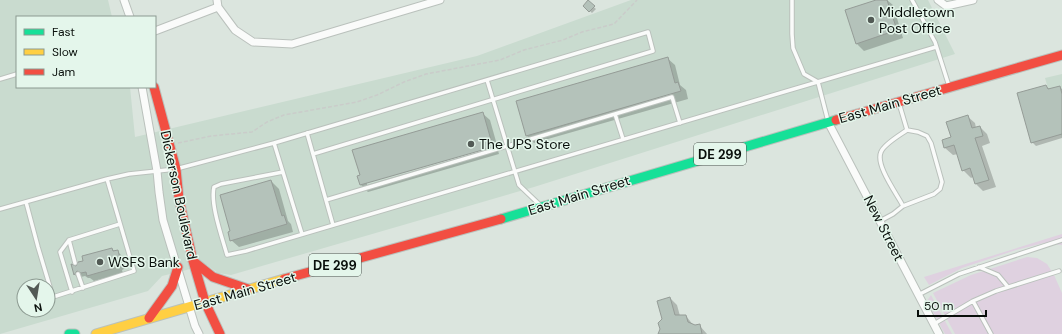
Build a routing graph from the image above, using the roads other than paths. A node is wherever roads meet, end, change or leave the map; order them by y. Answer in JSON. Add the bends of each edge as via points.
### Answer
{"nodes":[{"id":1,"x":124,"y":0,"type":"edge"},
{"id":2,"x":440,"y":0,"type":"edge"},
{"id":3,"x":792,"y":0,"type":"edge"},
{"id":4,"x":912,"y":0,"type":"edge"},
{"id":5,"x":938,"y":0,"type":"edge"},
{"id":6,"x":973,"y":0,"type":"edge"},
{"id":7,"x":218,"y":4,"type":"edge"},
{"id":8,"x":130,"y":16,"type":"edge"},
{"id":9,"x":156,"y":31,"type":"edge"},
{"id":10,"x":936,"y":48,"type":"junction"},
{"id":11,"x":1062,"y":55,"type":"edge"},
{"id":12,"x":16,"y":74,"type":"edge"},
{"id":13,"x":0,"y":79,"type":"edge"},
{"id":14,"x":487,"y":80,"type":"junction"},
{"id":15,"x":818,"y":82,"type":"junction"},
{"id":16,"x":949,"y":87,"type":"junction"},
{"id":17,"x":142,"y":88,"type":"edge"},
{"id":18,"x":154,"y":88,"type":"edge"},
{"id":19,"x":493,"y":100,"type":"junction"},
{"id":20,"x":899,"y":102,"type":"junction"},
{"id":21,"x":615,"y":114,"type":"junction"},
{"id":22,"x":828,"y":122,"type":"junction"},
{"id":23,"x":680,"y":123,"type":"junction"},
{"id":24,"x":907,"y":130,"type":"junction"},
{"id":25,"x":307,"y":133,"type":"junction"},
{"id":26,"x":624,"y":139,"type":"junction"},
{"id":27,"x":274,"y":143,"type":"junction"},
{"id":28,"x":507,"y":146,"type":"junction"},
{"id":29,"x":313,"y":154,"type":"junction"},
{"id":30,"x":176,"y":169,"type":"junction"},
{"id":31,"x":157,"y":171,"type":"junction"},
{"id":32,"x":283,"y":172,"type":"junction"},
{"id":33,"x":514,"y":172,"type":"junction"},
{"id":34,"x":107,"y":179,"type":"junction"},
{"id":35,"x":326,"y":200,"type":"junction"},
{"id":36,"x":26,"y":202,"type":"junction"},
{"id":37,"x":541,"y":206,"type":"junction"},
{"id":38,"x":904,"y":206,"type":"junction"},
{"id":39,"x":0,"y":209,"type":"edge"},
{"id":40,"x":880,"y":221,"type":"junction"},
{"id":41,"x":120,"y":224,"type":"junction"},
{"id":42,"x":333,"y":225,"type":"junction"},
{"id":43,"x":302,"y":234,"type":"junction"},
{"id":44,"x":69,"y":240,"type":"junction"},
{"id":45,"x":1062,"y":240,"type":"edge"},
{"id":46,"x":193,"y":261,"type":"junction"},
{"id":47,"x":75,"y":263,"type":"dead end"},
{"id":48,"x":979,"y":266,"type":"junction"},
{"id":49,"x":178,"y":267,"type":"junction"},
{"id":50,"x":1059,"y":271,"type":"dead end"},
{"id":51,"x":78,"y":274,"type":"dead end"},
{"id":52,"x":1008,"y":286,"type":"junction"},
{"id":53,"x":83,"y":288,"type":"junction"},
{"id":54,"x":248,"y":290,"type":"junction"},
{"id":55,"x":72,"y":292,"type":"junction"},
{"id":56,"x":918,"y":295,"type":"junction"},
{"id":57,"x":973,"y":301,"type":"junction"},
{"id":58,"x":205,"y":302,"type":"junction"},
{"id":59,"x":188,"y":307,"type":"junction"},
{"id":60,"x":149,"y":318,"type":"junction"},
{"id":61,"x":934,"y":324,"type":"junction"},
{"id":62,"x":68,"y":334,"type":"edge"},
{"id":63,"x":75,"y":334,"type":"edge"},
{"id":64,"x":96,"y":334,"type":"edge"},
{"id":65,"x":199,"y":334,"type":"edge"},
{"id":66,"x":220,"y":334,"type":"edge"},
{"id":67,"x":939,"y":334,"type":"edge"},
{"id":68,"x":991,"y":334,"type":"edge"}],
"edges":[{"from":1,"to":8,"type":"street"},
{"from":2,"to":7,"type":"street","via":[[292,44],[253,42],[235,30]]},
{"from":3,"to":15,"type":"lane","via":[[793,48],[804,74]]},
{"from":4,"to":10,"type":"lane"},
{"from":5,"to":6,"type":"street","via":[[946,6]]},
{"from":7,"to":9,"type":"street"},
{"from":10,"to":15,"type":"lane"},
{"from":10,"to":16,"type":"lane"},
{"from":11,"to":16,"type":"main road","name":"East Main Street","number":"DE 299"},
{"from":12,"to":13,"type":"lane"},
{"from":14,"to":19,"type":"lane"},
{"from":14,"to":19,"type":"lane","via":[[648,32],[653,51]]},
{"from":14,"to":25,"type":"lane"},
{"from":15,"to":22,"type":"lane"},
{"from":15,"to":23,"type":"lane"},
{"from":16,"to":20,"type":"main road","name":"East Main Street","number":"DE 299"},
{"from":17,"to":31,"type":"street","name":"Dickerson Boulevard"},
{"from":18,"to":30,"type":"main road","name":"Dickerson Boulevard"},
{"from":19,"to":28,"type":"lane"},
{"from":19,"to":29,"type":"lane"},
{"from":20,"to":22,"type":"main road","name":"East Main Street","number":"DE 299"},
{"from":20,"to":24,"type":"lane"},
{"from":21,"to":23,"type":"lane","via":[[672,97]]},
{"from":21,"to":26,"type":"lane"},
{"from":21,"to":28,"type":"lane"},
{"from":22,"to":37,"type":"main road","name":"East Main Street","number":"DE 299"},
{"from":22,"to":40,"type":"street","name":"New Street"},
{"from":23,"to":26,"type":"lane"},
{"from":24,"to":38,"type":"lane","via":[[881,151],[879,158],[882,169]]},
{"from":24,"to":38,"type":"lane","via":[[927,136],[942,182],[940,189],[934,194]]},
{"from":25,"to":27,"type":"lane"},
{"from":25,"to":29,"type":"lane"},
{"from":26,"to":33,"type":"lane"},
{"from":27,"to":30,"type":"lane"},
{"from":27,"to":32,"type":"lane"},
{"from":28,"to":33,"type":"lane"},
{"from":28,"to":35,"type":"lane"},
{"from":29,"to":35,"type":"lane"},
{"from":30,"to":31,"type":"lane"},
{"from":30,"to":46,"type":"main road","name":"Dickerson Boulevard","via":[[179,199]]},
{"from":31,"to":34,"type":"lane"},
{"from":31,"to":49,"type":"street","name":"Dickerson Boulevard","via":[[164,220]]},
{"from":32,"to":43,"type":"lane"},
{"from":32,"to":43,"type":"lane","via":[[214,187],[212,194],[227,255]]},
{"from":33,"to":37,"type":"lane","via":[[519,185]]},
{"from":33,"to":42,"type":"lane"},
{"from":34,"to":36,"type":"lane"},
{"from":34,"to":41,"type":"lane"},
{"from":35,"to":42,"type":"lane"},
{"from":36,"to":39,"type":"lane"},
{"from":36,"to":55,"type":"lane","via":[[53,297]]},
{"from":37,"to":54,"type":"main road","name":"East Main Street","number":"DE 299"},
{"from":38,"to":40,"type":"lane"},
{"from":40,"to":56,"type":"street","name":"New Street"},
{"from":41,"to":44,"type":"lane"},
{"from":41,"to":53,"type":"lane","via":[[134,271]]},
{"from":42,"to":43,"type":"lane"},
{"from":44,"to":47,"type":"lane"},
{"from":44,"to":55,"type":"lane","via":[[60,252]]},
{"from":45,"to":48,"type":"lane"},
{"from":46,"to":54,"type":"main road","via":[[213,277]]},
{"from":46,"to":58,"type":"main road","name":"Dickerson Boulevard"},
{"from":48,"to":52,"type":"lane","via":[[998,275]]},
{"from":48,"to":56,"type":"lane"},
{"from":49,"to":59,"type":"street","name":"Dickerson Boulevard"},
{"from":49,"to":60,"type":"main road","via":[[172,286]]},
{"from":50,"to":52,"type":"lane"},
{"from":51,"to":53,"type":"lane"},
{"from":52,"to":57,"type":"lane"},
{"from":53,"to":55,"type":"lane"},
{"from":54,"to":58,"type":"main road","name":"East Main Street","number":"DE 299"},
{"from":56,"to":61,"type":"street","name":"New Street"},
{"from":57,"to":61,"type":"lane"},
{"from":57,"to":68,"type":"lane"},
{"from":58,"to":59,"type":"main road","name":"East Main Street","number":"DE 299"},
{"from":58,"to":66,"type":"main road","name":"Dickerson Boulevard"},
{"from":59,"to":60,"type":"main road","name":"East Main Street","number":"DE 299"},
{"from":59,"to":65,"type":"street","name":"Dickerson Boulevard"},
{"from":60,"to":64,"type":"main road","name":"East Main Street","number":"DE 299"},
{"from":61,"to":67,"type":"street","name":"New Street"},
{"from":62,"to":63,"type":"main road"}]}
